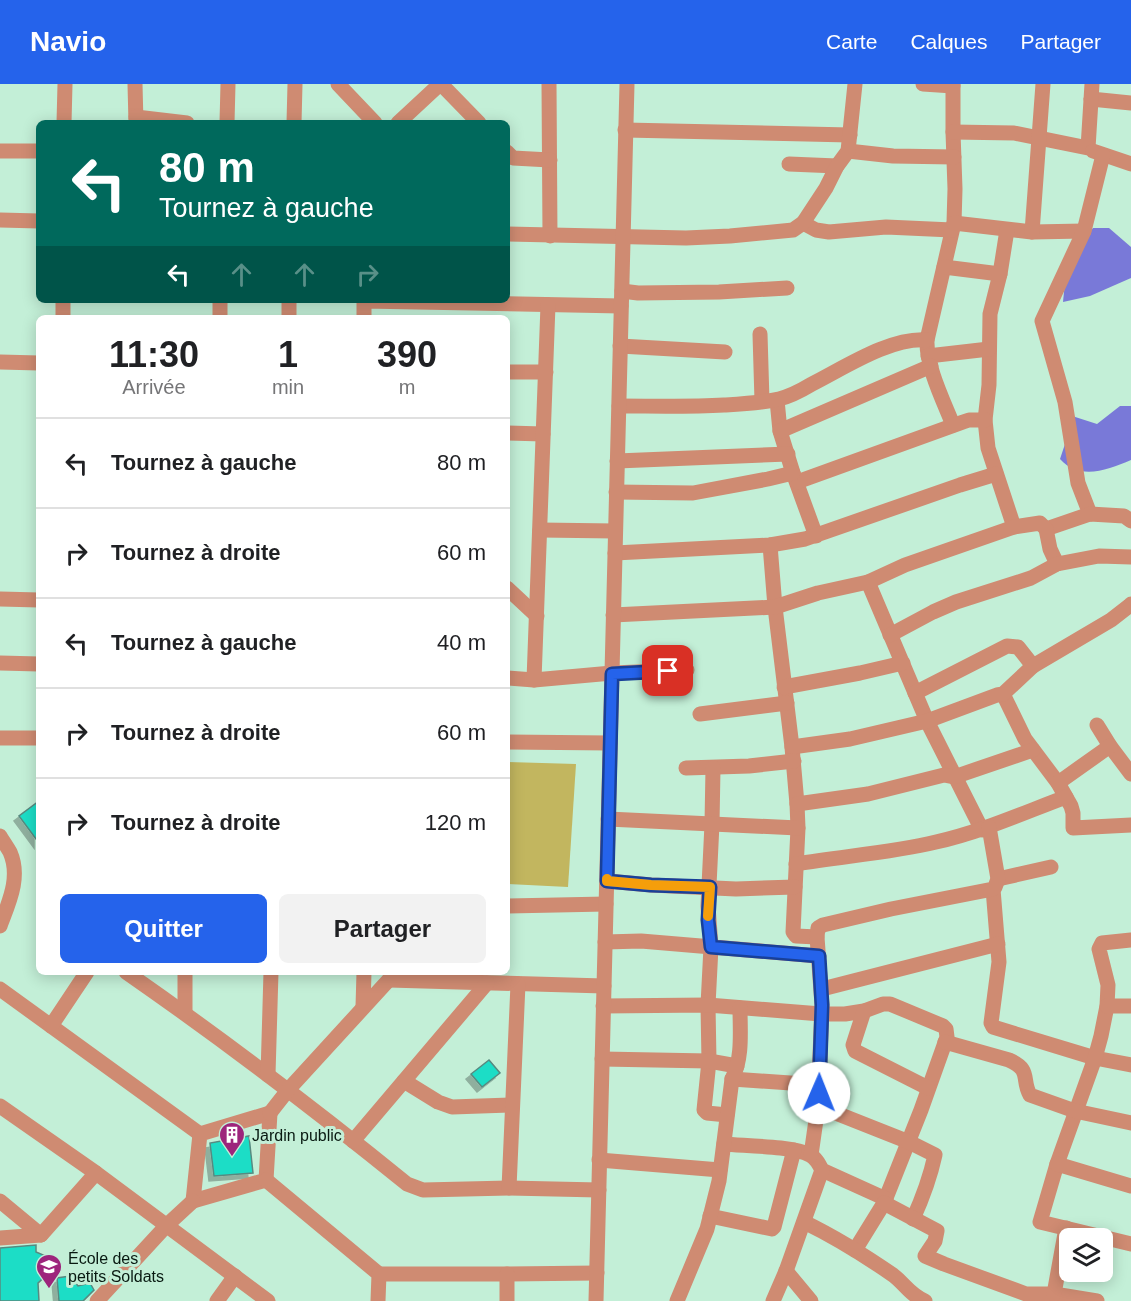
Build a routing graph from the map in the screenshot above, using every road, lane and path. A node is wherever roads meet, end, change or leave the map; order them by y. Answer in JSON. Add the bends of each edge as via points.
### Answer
{"nodes":[{"id":1,"x":65,"y":84,"type":"edge"},
{"id":2,"x":135,"y":84,"type":"edge"},
{"id":3,"x":228,"y":84,"type":"edge"},
{"id":4,"x":295,"y":84,"type":"edge"},
{"id":5,"x":338,"y":84,"type":"edge"},
{"id":6,"x":441,"y":84,"type":"edge"},
{"id":7,"x":538,"y":84,"type":"edge"},
{"id":8,"x":627,"y":84,"type":"edge"},
{"id":9,"x":855,"y":84,"type":"edge"},
{"id":10,"x":923,"y":84,"type":"edge"},
{"id":11,"x":1043,"y":84,"type":"edge"},
{"id":12,"x":953,"y":85,"type":"edge"},
{"id":13,"x":549,"y":90,"type":"edge"},
{"id":14,"x":1091,"y":91,"type":"edge"},
{"id":15,"x":1131,"y":103,"type":"edge"},
{"id":16,"x":64,"y":120,"type":"edge"},
{"id":17,"x":136,"y":120,"type":"edge"},
{"id":18,"x":227,"y":120,"type":"edge"},
{"id":19,"x":294,"y":120,"type":"edge"},
{"id":20,"x":372,"y":120,"type":"edge"},
{"id":21,"x":401,"y":120,"type":"edge"},
{"id":22,"x":476,"y":120,"type":"edge"},
{"id":23,"x":626,"y":130,"type":"junction"},
{"id":24,"x":953,"y":132,"type":"junction"},
{"id":25,"x":1040,"y":138,"type":"junction"},
{"id":26,"x":849,"y":143,"type":"junction"},
{"id":27,"x":1088,"y":148,"type":"junction"},
{"id":28,"x":0,"y":151,"type":"edge"},
{"id":29,"x":36,"y":151,"type":"edge"},
{"id":30,"x":510,"y":155,"type":"edge"},
{"id":31,"x":1103,"y":155,"type":"junction"},
{"id":32,"x":954,"y":158,"type":"junction"},
{"id":33,"x":550,"y":160,"type":"junction"},
{"id":34,"x":789,"y":164,"type":"dead end"},
{"id":35,"x":1131,"y":164,"type":"edge"},
{"id":36,"x":837,"y":166,"type":"junction"},
{"id":37,"x":0,"y":220,"type":"edge"},
{"id":38,"x":36,"y":221,"type":"edge"},
{"id":39,"x":803,"y":223,"type":"junction"},
{"id":40,"x":953,"y":227,"type":"junction"},
{"id":41,"x":1007,"y":230,"type":"junction"},
{"id":42,"x":1084,"y":231,"type":"junction"},
{"id":43,"x":1032,"y":232,"type":"junction"},
{"id":44,"x":510,"y":234,"type":"edge"},
{"id":45,"x":550,"y":236,"type":"junction"},
{"id":46,"x":623,"y":238,"type":"junction"},
{"id":47,"x":944,"y":267,"type":"junction"},
{"id":48,"x":1000,"y":274,"type":"junction"},
{"id":49,"x":787,"y":288,"type":"dead end"},
{"id":50,"x":621,"y":298,"type":"junction"},
{"id":51,"x":505,"y":303,"type":"edge"},
{"id":52,"x":548,"y":305,"type":"junction"},
{"id":53,"x":760,"y":334,"type":"dead end"},
{"id":54,"x":927,"y":339,"type":"junction"},
{"id":55,"x":620,"y":346,"type":"junction"},
{"id":56,"x":989,"y":349,"type":"junction"},
{"id":57,"x":725,"y":352,"type":"dead end"},
{"id":58,"x":929,"y":361,"type":"junction"},
{"id":59,"x":0,"y":362,"type":"edge"},
{"id":60,"x":36,"y":363,"type":"edge"},
{"id":61,"x":510,"y":372,"type":"edge"},
{"id":62,"x":546,"y":372,"type":"junction"},
{"id":63,"x":770,"y":400,"type":"junction"},
{"id":64,"x":618,"y":406,"type":"junction"},
{"id":65,"x":986,"y":420,"type":"junction"},
{"id":66,"x":953,"y":425,"type":"junction"},
{"id":67,"x":780,"y":431,"type":"junction"},
{"id":68,"x":510,"y":433,"type":"edge"},
{"id":69,"x":543,"y":434,"type":"junction"},
{"id":70,"x":788,"y":454,"type":"junction"},
{"id":71,"x":617,"y":460,"type":"junction"},
{"id":72,"x":996,"y":474,"type":"junction"},
{"id":73,"x":795,"y":478,"type":"junction"},
{"id":74,"x":616,"y":492,"type":"junction"},
{"id":75,"x":1090,"y":514,"type":"junction"},
{"id":76,"x":1131,"y":521,"type":"edge"},
{"id":77,"x":1014,"y":527,"type":"junction"},
{"id":78,"x":1046,"y":529,"type":"junction"},
{"id":79,"x":540,"y":530,"type":"junction"},
{"id":80,"x":615,"y":531,"type":"junction"},
{"id":81,"x":816,"y":536,"type":"junction"},
{"id":82,"x":770,"y":545,"type":"junction"},
{"id":83,"x":615,"y":553,"type":"junction"},
{"id":84,"x":1131,"y":557,"type":"edge"},
{"id":85,"x":1057,"y":564,"type":"junction"},
{"id":86,"x":868,"y":582,"type":"junction"},
{"id":87,"x":510,"y":591,"type":"edge"},
{"id":88,"x":0,"y":599,"type":"edge"},
{"id":89,"x":36,"y":600,"type":"edge"},
{"id":90,"x":1131,"y":603,"type":"edge"},
{"id":91,"x":775,"y":607,"type":"junction"},
{"id":92,"x":613,"y":615,"type":"junction"},
{"id":93,"x":537,"y":616,"type":"junction"},
{"id":94,"x":890,"y":635,"type":"junction"},
{"id":95,"x":0,"y":663,"type":"edge"},
{"id":96,"x":903,"y":663,"type":"junction"},
{"id":97,"x":36,"y":664,"type":"edge"},
{"id":98,"x":1033,"y":666,"type":"junction"},
{"id":99,"x":687,"y":670,"type":"dead end"},
{"id":100,"x":612,"y":674,"type":"junction"},
{"id":101,"x":510,"y":678,"type":"edge"},
{"id":102,"x":534,"y":680,"type":"junction"},
{"id":103,"x":784,"y":687,"type":"junction"},
{"id":104,"x":915,"y":693,"type":"junction"},
{"id":105,"x":1003,"y":694,"type":"junction"},
{"id":106,"x":787,"y":703,"type":"junction"},
{"id":107,"x":700,"y":714,"type":"dead end"},
{"id":108,"x":927,"y":721,"type":"junction"},
{"id":109,"x":1097,"y":725,"type":"dead end"},
{"id":110,"x":0,"y":738,"type":"edge"},
{"id":111,"x":36,"y":738,"type":"edge"},
{"id":112,"x":510,"y":742,"type":"edge"},
{"id":113,"x":610,"y":742,"type":"junction"},
{"id":114,"x":1110,"y":746,"type":"junction"},
{"id":115,"x":1032,"y":750,"type":"junction"},
{"id":116,"x":793,"y":754,"type":"junction"},
{"id":117,"x":686,"y":768,"type":"dead end"},
{"id":118,"x":713,"y":768,"type":"junction"},
{"id":119,"x":1131,"y":774,"type":"edge"},
{"id":120,"x":954,"y":777,"type":"junction"},
{"id":121,"x":1058,"y":783,"type":"junction"},
{"id":122,"x":1066,"y":797,"type":"junction"},
{"id":123,"x":797,"y":804,"type":"junction"},
{"id":124,"x":608,"y":819,"type":"junction"},
{"id":125,"x":712,"y":824,"type":"junction"},
{"id":126,"x":1131,"y":825,"type":"edge"},
{"id":127,"x":798,"y":828,"type":"junction"},
{"id":128,"x":985,"y":828,"type":"junction"},
{"id":129,"x":0,"y":836,"type":"edge"},
{"id":130,"x":796,"y":864,"type":"junction"},
{"id":131,"x":1051,"y":867,"type":"dead end"},
{"id":132,"x":607,"y":881,"type":"junction"},
{"id":133,"x":995,"y":884,"type":"junction"},
{"id":134,"x":710,"y":887,"type":"junction"},
{"id":135,"x":795,"y":887,"type":"junction"},
{"id":136,"x":606,"y":904,"type":"junction"},
{"id":137,"x":510,"y":906,"type":"edge"},
{"id":138,"x":0,"y":926,"type":"edge"},
{"id":139,"x":817,"y":937,"type":"junction"},
{"id":140,"x":1131,"y":940,"type":"edge"},
{"id":141,"x":605,"y":942,"type":"junction"},
{"id":142,"x":998,"y":944,"type":"junction"},
{"id":143,"x":711,"y":947,"type":"junction"},
{"id":144,"x":819,"y":956,"type":"junction"},
{"id":145,"x":85,"y":975,"type":"edge"},
{"id":146,"x":130,"y":975,"type":"edge"},
{"id":147,"x":185,"y":975,"type":"edge"},
{"id":148,"x":271,"y":975,"type":"edge"},
{"id":149,"x":364,"y":975,"type":"edge"},
{"id":150,"x":392,"y":976,"type":"edge"},
{"id":151,"x":487,"y":983,"type":"junction"},
{"id":152,"x":518,"y":984,"type":"junction"},
{"id":153,"x":604,"y":986,"type":"junction"},
{"id":154,"x":0,"y":989,"type":"edge"},
{"id":155,"x":822,"y":989,"type":"junction"},
{"id":156,"x":708,"y":1005,"type":"junction"},
{"id":157,"x":603,"y":1006,"type":"junction"},
{"id":158,"x":1107,"y":1006,"type":"junction"},
{"id":159,"x":1131,"y":1006,"type":"edge"},
{"id":160,"x":363,"y":1007,"type":"junction"},
{"id":161,"x":741,"y":1008,"type":"junction"},
{"id":162,"x":864,"y":1011,"type":"junction"},
{"id":163,"x":185,"y":1013,"type":"junction"},
{"id":164,"x":821,"y":1014,"type":"junction"},
{"id":165,"x":51,"y":1026,"type":"junction"},
{"id":166,"x":1002,"y":1030,"type":"junction"},
{"id":167,"x":945,"y":1042,"type":"junction"},
{"id":168,"x":994,"y":1056,"type":"junction"},
{"id":169,"x":1095,"y":1058,"type":"junction"},
{"id":170,"x":602,"y":1059,"type":"junction"},
{"id":171,"x":709,"y":1061,"type":"junction"},
{"id":172,"x":1131,"y":1065,"type":"edge"},
{"id":173,"x":734,"y":1073,"type":"junction"},
{"id":174,"x":268,"y":1075,"type":"junction"},
{"id":175,"x":404,"y":1081,"type":"junction"},
{"id":176,"x":819,"y":1085,"type":"junction"},
{"id":177,"x":928,"y":1088,"type":"junction"},
{"id":178,"x":288,"y":1090,"type":"junction"},
{"id":179,"x":512,"y":1105,"type":"junction"},
{"id":180,"x":0,"y":1106,"type":"edge"},
{"id":181,"x":818,"y":1106,"type":"junction"},
{"id":182,"x":1076,"y":1111,"type":"junction"},
{"id":183,"x":270,"y":1113,"type":"junction"},
{"id":184,"x":727,"y":1115,"type":"junction"},
{"id":185,"x":1131,"y":1123,"type":"edge"},
{"id":186,"x":200,"y":1134,"type":"junction"},
{"id":187,"x":353,"y":1141,"type":"junction"},
{"id":188,"x":909,"y":1142,"type":"junction"},
{"id":189,"x":724,"y":1144,"type":"junction"},
{"id":190,"x":794,"y":1150,"type":"junction"},
{"id":191,"x":811,"y":1155,"type":"junction"},
{"id":192,"x":600,"y":1160,"type":"junction"},
{"id":193,"x":1057,"y":1164,"type":"junction"},
{"id":194,"x":720,"y":1170,"type":"junction"},
{"id":195,"x":822,"y":1170,"type":"junction"},
{"id":196,"x":96,"y":1173,"type":"junction"},
{"id":197,"x":266,"y":1180,"type":"junction"},
{"id":198,"x":1131,"y":1186,"type":"edge"},
{"id":199,"x":509,"y":1188,"type":"junction"},
{"id":200,"x":599,"y":1190,"type":"junction"},
{"id":201,"x":0,"y":1201,"type":"edge"},
{"id":202,"x":193,"y":1201,"type":"junction"},
{"id":203,"x":885,"y":1201,"type":"junction"},
{"id":204,"x":710,"y":1216,"type":"junction"},
{"id":205,"x":913,"y":1219,"type":"junction"},
{"id":206,"x":804,"y":1222,"type":"junction"},
{"id":207,"x":167,"y":1225,"type":"junction"},
{"id":208,"x":1066,"y":1228,"type":"edge"},
{"id":209,"x":40,"y":1235,"type":"junction"},
{"id":210,"x":0,"y":1238,"type":"edge"},
{"id":211,"x":1113,"y":1240,"type":"edge"},
{"id":212,"x":1131,"y":1244,"type":"edge"},
{"id":213,"x":855,"y":1250,"type":"junction"},
{"id":214,"x":1059,"y":1266,"type":"edge"},
{"id":215,"x":786,"y":1271,"type":"junction"},
{"id":216,"x":597,"y":1273,"type":"junction"},
{"id":217,"x":379,"y":1274,"type":"junction"},
{"id":218,"x":507,"y":1274,"type":"junction"},
{"id":219,"x":236,"y":1276,"type":"junction"},
{"id":220,"x":1054,"y":1294,"type":"junction"},
{"id":221,"x":1026,"y":1298,"type":"edge"},
{"id":222,"x":914,"y":1299,"type":"edge"},
{"id":223,"x":97,"y":1301,"type":"edge"},
{"id":224,"x":217,"y":1301,"type":"edge"},
{"id":225,"x":268,"y":1301,"type":"edge"},
{"id":226,"x":378,"y":1301,"type":"edge"},
{"id":227,"x":507,"y":1301,"type":"edge"},
{"id":228,"x":596,"y":1301,"type":"edge"},
{"id":229,"x":677,"y":1301,"type":"edge"},
{"id":230,"x":773,"y":1301,"type":"edge"},
{"id":231,"x":811,"y":1301,"type":"edge"},
{"id":232,"x":1097,"y":1301,"type":"edge"}],
"edges":[{"from":1,"to":16,"type":"street"},
{"from":2,"to":17,"type":"street"},
{"from":3,"to":18,"type":"street"},
{"from":4,"to":19,"type":"street"},
{"from":5,"to":20,"type":"street"},
{"from":6,"to":21,"type":"street"},
{"from":6,"to":22,"type":"street"},
{"from":7,"to":13,"type":"street"},
{"from":8,"to":23,"type":"street"},
{"from":9,"to":26,"type":"street"},
{"from":10,"to":12,"type":"street"},
{"from":11,"to":25,"type":"street"},
{"from":12,"to":24,"type":"street"},
{"from":13,"to":33,"type":"street"},
{"from":14,"to":15,"type":"street"},
{"from":14,"to":27,"type":"street"},
{"from":23,"to":26,"type":"street"},
{"from":23,"to":46,"type":"street"},
{"from":24,"to":25,"type":"street","via":[[1014,133]]},
{"from":24,"to":32,"type":"street"},
{"from":25,"to":27,"type":"street"},
{"from":25,"to":43,"type":"street"},
{"from":26,"to":32,"type":"street","via":[[893,156]]},
{"from":26,"to":36,"type":"street"},
{"from":27,"to":31,"type":"street"},
{"from":28,"to":29,"type":"street"},
{"from":30,"to":33,"type":"street"},
{"from":31,"to":35,"type":"street"},
{"from":31,"to":42,"type":"street"},
{"from":32,"to":40,"type":"street"},
{"from":33,"to":45,"type":"street"},
{"from":34,"to":36,"type":"street"},
{"from":36,"to":39,"type":"street"},
{"from":37,"to":38,"type":"street"},
{"from":39,"to":40,"type":"street","via":[[829,232]]},
{"from":39,"to":46,"type":"street","via":[[793,230],[730,236]]},
{"from":40,"to":41,"type":"street"},
{"from":40,"to":47,"type":"street"},
{"from":41,"to":43,"type":"street"},
{"from":41,"to":48,"type":"street"},
{"from":42,"to":43,"type":"street"},
{"from":42,"to":75,"type":"street","via":[[1042,321],[1065,402],[1078,483]]},
{"from":44,"to":45,"type":"street"},
{"from":45,"to":46,"type":"street"},
{"from":46,"to":50,"type":"street"},
{"from":47,"to":48,"type":"street"},
{"from":47,"to":54,"type":"street"},
{"from":48,"to":56,"type":"street","via":[[990,314]]},
{"from":49,"to":50,"type":"street","via":[[638,293]]},
{"from":50,"to":52,"type":"street"},
{"from":50,"to":55,"type":"street"},
{"from":51,"to":52,"type":"street"},
{"from":52,"to":62,"type":"street"},
{"from":53,"to":63,"type":"street"},
{"from":54,"to":58,"type":"street"},
{"from":54,"to":63,"type":"street","via":[[899,343],[868,355],[798,392]]},
{"from":55,"to":57,"type":"street"},
{"from":55,"to":64,"type":"street"},
{"from":56,"to":58,"type":"street"},
{"from":56,"to":65,"type":"street"},
{"from":58,"to":66,"type":"street"},
{"from":58,"to":67,"type":"street"},
{"from":59,"to":60,"type":"street"},
{"from":61,"to":62,"type":"street"},
{"from":62,"to":69,"type":"street"},
{"from":63,"to":64,"type":"street","via":[[705,406]]},
{"from":63,"to":67,"type":"street"},
{"from":64,"to":71,"type":"street"},
{"from":65,"to":66,"type":"street"},
{"from":65,"to":72,"type":"street","via":[[986,440]]},
{"from":66,"to":73,"type":"street"},
{"from":67,"to":70,"type":"street"},
{"from":68,"to":69,"type":"street"},
{"from":69,"to":79,"type":"street"},
{"from":70,"to":71,"type":"street"},
{"from":70,"to":73,"type":"street"},
{"from":71,"to":74,"type":"street"},
{"from":72,"to":77,"type":"street"},
{"from":72,"to":81,"type":"street"},
{"from":73,"to":74,"type":"street","via":[[693,493]]},
{"from":73,"to":81,"type":"street"},
{"from":74,"to":80,"type":"street"},
{"from":75,"to":76,"type":"street","via":[[1124,516]]},
{"from":75,"to":78,"type":"street"},
{"from":77,"to":78,"type":"street","via":[[1040,523]]},
{"from":77,"to":86,"type":"street"},
{"from":78,"to":85,"type":"street"},
{"from":79,"to":80,"type":"street"},
{"from":79,"to":93,"type":"street"},
{"from":80,"to":83,"type":"street"},
{"from":81,"to":82,"type":"street"},
{"from":82,"to":83,"type":"street"},
{"from":82,"to":91,"type":"street"},
{"from":83,"to":92,"type":"street"},
{"from":84,"to":85,"type":"street","via":[[1099,556]]},
{"from":85,"to":94,"type":"street","via":[[1031,578],[956,602]]},
{"from":86,"to":91,"type":"street"},
{"from":86,"to":94,"type":"street"},
{"from":87,"to":93,"type":"street"},
{"from":88,"to":89,"type":"street"},
{"from":90,"to":98,"type":"street","via":[[1111,620]]},
{"from":91,"to":92,"type":"street"},
{"from":91,"to":103,"type":"street"},
{"from":92,"to":100,"type":"street"},
{"from":93,"to":102,"type":"street"},
{"from":94,"to":96,"type":"street"},
{"from":95,"to":97,"type":"street"},
{"from":96,"to":103,"type":"street"},
{"from":96,"to":104,"type":"street"},
{"from":98,"to":104,"type":"street","via":[[1018,647],[1007,646]]},
{"from":98,"to":105,"type":"street"},
{"from":99,"to":100,"type":"street"},
{"from":100,"to":102,"type":"street"},
{"from":100,"to":113,"type":"street"},
{"from":101,"to":102,"type":"street"},
{"from":103,"to":106,"type":"street"},
{"from":104,"to":108,"type":"street"},
{"from":105,"to":108,"type":"street"},
{"from":105,"to":115,"type":"street"},
{"from":106,"to":107,"type":"street"},
{"from":106,"to":116,"type":"street"},
{"from":108,"to":116,"type":"street"},
{"from":108,"to":120,"type":"street"},
{"from":109,"to":114,"type":"street"},
{"from":110,"to":111,"type":"street"},
{"from":112,"to":113,"type":"street"},
{"from":113,"to":124,"type":"street"},
{"from":114,"to":119,"type":"street"},
{"from":114,"to":121,"type":"street"},
{"from":115,"to":120,"type":"street"},
{"from":115,"to":121,"type":"street"},
{"from":116,"to":118,"type":"street","via":[[749,766]]},
{"from":116,"to":123,"type":"street"},
{"from":117,"to":118,"type":"street"},
{"from":118,"to":125,"type":"street"},
{"from":120,"to":123,"type":"street","via":[[944,775],[868,794]]},
{"from":120,"to":128,"type":"street"},
{"from":121,"to":122,"type":"street"},
{"from":122,"to":126,"type":"street","via":[[1073,813],[1073,828]]},
{"from":122,"to":128,"type":"street"},
{"from":123,"to":127,"type":"street"},
{"from":124,"to":125,"type":"street"},
{"from":124,"to":132,"type":"street"},
{"from":125,"to":127,"type":"street"},
{"from":125,"to":134,"type":"street"},
{"from":127,"to":130,"type":"street"},
{"from":128,"to":130,"type":"street","via":[[881,853]]},
{"from":128,"to":133,"type":"street"},
{"from":129,"to":138,"type":"street","via":[[10,853],[15,883]]},
{"from":130,"to":135,"type":"street"},
{"from":131,"to":133,"type":"street"},
{"from":132,"to":134,"type":"street"},
{"from":132,"to":136,"type":"street"},
{"from":133,"to":139,"type":"street","via":[[822,925]]},
{"from":133,"to":142,"type":"street"},
{"from":134,"to":135,"type":"street"},
{"from":134,"to":143,"type":"street"},
{"from":135,"to":139,"type":"street","via":[[794,933]]},
{"from":136,"to":137,"type":"street"},
{"from":136,"to":141,"type":"street"},
{"from":139,"to":144,"type":"street"},
{"from":140,"to":158,"type":"street","via":[[1102,943],[1099,949],[1108,985]]},
{"from":141,"to":143,"type":"street"},
{"from":141,"to":153,"type":"street"},
{"from":142,"to":155,"type":"street"},
{"from":142,"to":166,"type":"street","via":[[999,970],[991,1023]]},
{"from":143,"to":144,"type":"street"},
{"from":143,"to":156,"type":"street"},
{"from":144,"to":155,"type":"street"},
{"from":145,"to":165,"type":"street"},
{"from":146,"to":163,"type":"street"},
{"from":147,"to":163,"type":"street"},
{"from":148,"to":174,"type":"street"},
{"from":149,"to":160,"type":"street"},
{"from":150,"to":151,"type":"street"},
{"from":150,"to":160,"type":"street"},
{"from":151,"to":152,"type":"street"},
{"from":151,"to":175,"type":"street"},
{"from":152,"to":153,"type":"street"},
{"from":152,"to":179,"type":"street"},
{"from":153,"to":157,"type":"street"},
{"from":154,"to":165,"type":"street"},
{"from":155,"to":164,"type":"street"},
{"from":156,"to":157,"type":"street"},
{"from":156,"to":161,"type":"street"},
{"from":156,"to":171,"type":"street"},
{"from":157,"to":170,"type":"street"},
{"from":158,"to":159,"type":"street"},
{"from":158,"to":169,"type":"street"},
{"from":160,"to":178,"type":"street"},
{"from":161,"to":164,"type":"street"},
{"from":161,"to":173,"type":"street"},
{"from":162,"to":164,"type":"street"},
{"from":162,"to":167,"type":"street","via":[[883,1004],[900,1007],[943,1026],[947,1032]]},
{"from":162,"to":177,"type":"street","via":[[853,1045],[855,1051]]},
{"from":163,"to":174,"type":"street"},
{"from":164,"to":176,"type":"street"},
{"from":165,"to":186,"type":"street"},
{"from":166,"to":168,"type":"street"},
{"from":166,"to":169,"type":"street"},
{"from":167,"to":168,"type":"street"},
{"from":167,"to":177,"type":"street"},
{"from":168,"to":182,"type":"street","via":[[1018,1064],[1030,1095]]},
{"from":169,"to":172,"type":"street"},
{"from":169,"to":182,"type":"street"},
{"from":170,"to":171,"type":"street"},
{"from":170,"to":192,"type":"street"},
{"from":171,"to":173,"type":"street"},
{"from":171,"to":184,"type":"street","via":[[704,1110]]},
{"from":173,"to":176,"type":"street"},
{"from":173,"to":184,"type":"street"},
{"from":174,"to":178,"type":"street"},
{"from":175,"to":179,"type":"street","via":[[452,1107]]},
{"from":175,"to":187,"type":"street"},
{"from":176,"to":181,"type":"street"},
{"from":177,"to":188,"type":"street"},
{"from":178,"to":183,"type":"street"},
{"from":178,"to":187,"type":"street"},
{"from":179,"to":199,"type":"street"},
{"from":180,"to":196,"type":"street"},
{"from":181,"to":188,"type":"street"},
{"from":181,"to":191,"type":"street"},
{"from":182,"to":185,"type":"street"},
{"from":182,"to":193,"type":"street"},
{"from":183,"to":186,"type":"street"},
{"from":183,"to":197,"type":"street"},
{"from":184,"to":189,"type":"street"},
{"from":186,"to":202,"type":"street"},
{"from":187,"to":199,"type":"street","via":[[415,1188]]},
{"from":188,"to":203,"type":"street"},
{"from":188,"to":205,"type":"street","via":[[935,1155],[931,1176]]},
{"from":189,"to":190,"type":"street"},
{"from":189,"to":194,"type":"street"},
{"from":190,"to":191,"type":"street"},
{"from":190,"to":204,"type":"street","via":[[772,1229]]},
{"from":191,"to":195,"type":"street"},
{"from":192,"to":194,"type":"street"},
{"from":192,"to":200,"type":"street"},
{"from":193,"to":198,"type":"street"},
{"from":193,"to":208,"type":"street","via":[[1040,1222]]},
{"from":194,"to":204,"type":"street"},
{"from":195,"to":203,"type":"street"},
{"from":195,"to":206,"type":"street"},
{"from":196,"to":207,"type":"street"},
{"from":196,"to":209,"type":"street"},
{"from":197,"to":202,"type":"street"},
{"from":197,"to":217,"type":"street"},
{"from":199,"to":200,"type":"street"},
{"from":200,"to":216,"type":"street"},
{"from":201,"to":209,"type":"street"},
{"from":202,"to":207,"type":"street"},
{"from":203,"to":205,"type":"street"},
{"from":203,"to":213,"type":"street"},
{"from":204,"to":229,"type":"street"},
{"from":205,"to":221,"type":"street","via":[[937,1232],[925,1256]]},
{"from":206,"to":213,"type":"street"},
{"from":206,"to":215,"type":"street"},
{"from":207,"to":219,"type":"street"},
{"from":207,"to":223,"type":"street"},
{"from":209,"to":210,"type":"street"},
{"from":211,"to":212,"type":"street"},
{"from":213,"to":222,"type":"street","via":[[895,1276]]},
{"from":214,"to":220,"type":"street"},
{"from":215,"to":230,"type":"street"},
{"from":215,"to":231,"type":"street"},
{"from":216,"to":218,"type":"street"},
{"from":216,"to":228,"type":"street"},
{"from":217,"to":218,"type":"street"},
{"from":217,"to":226,"type":"street"},
{"from":218,"to":227,"type":"street"},
{"from":219,"to":224,"type":"street"},
{"from":219,"to":225,"type":"street"},
{"from":220,"to":221,"type":"street"},
{"from":220,"to":232,"type":"street"}]}
